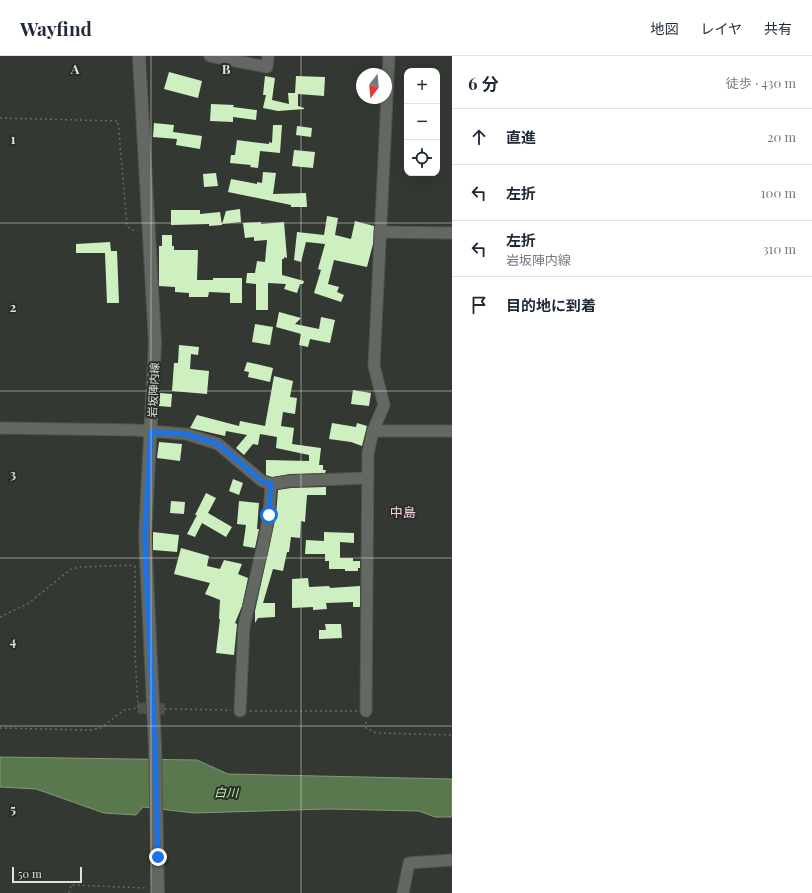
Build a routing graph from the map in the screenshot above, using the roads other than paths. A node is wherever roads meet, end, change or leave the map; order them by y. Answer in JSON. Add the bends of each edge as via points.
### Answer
{"nodes":[{"id":1,"x":139,"y":56,"type":"edge"},
{"id":2,"x":210,"y":56,"type":"edge"},
{"id":3,"x":268,"y":56,"type":"edge"},
{"id":4,"x":389,"y":56,"type":"edge"},
{"id":5,"x":380,"y":232,"type":"junction"},
{"id":6,"x":452,"y":233,"type":"edge"},
{"id":7,"x":0,"y":428,"type":"edge"},
{"id":8,"x":373,"y":431,"type":"junction"},
{"id":9,"x":452,"y":431,"type":"edge"},
{"id":10,"x":151,"y":432,"type":"junction"},
{"id":11,"x":367,"y":478,"type":"junction"},
{"id":12,"x":271,"y":484,"type":"junction"},
{"id":13,"x":240,"y":710,"type":"road end"},
{"id":14,"x":366,"y":711,"type":"road end"},
{"id":15,"x":452,"y":860,"type":"edge"},
{"id":16,"x":158,"y":891,"type":"edge"},
{"id":17,"x":403,"y":893,"type":"edge"}],
"edges":[{"from":1,"to":10,"type":"main road","name":"岩坂陣内線","via":[[155,343]]},
{"from":2,"to":3,"type":"street","via":[[267,67]]},
{"from":4,"to":5,"type":"street"},
{"from":5,"to":6,"type":"street"},
{"from":5,"to":8,"type":"street","via":[[374,366],[384,405]]},
{"from":7,"to":10,"type":"street"},
{"from":8,"to":9,"type":"street"},
{"from":8,"to":11,"type":"street","via":[[368,453]]},
{"from":10,"to":12,"type":"street","via":[[186,434],[218,444],[262,481]]},
{"from":10,"to":16,"type":"main road","name":"岩坂陣内線","via":[[145,536],[140,565],[155,746]]},
{"from":11,"to":12,"type":"street"},
{"from":11,"to":14,"type":"street"},
{"from":12,"to":13,"type":"street","via":[[269,515],[244,626]]},
{"from":15,"to":17,"type":"street","via":[[409,863]]}]}
